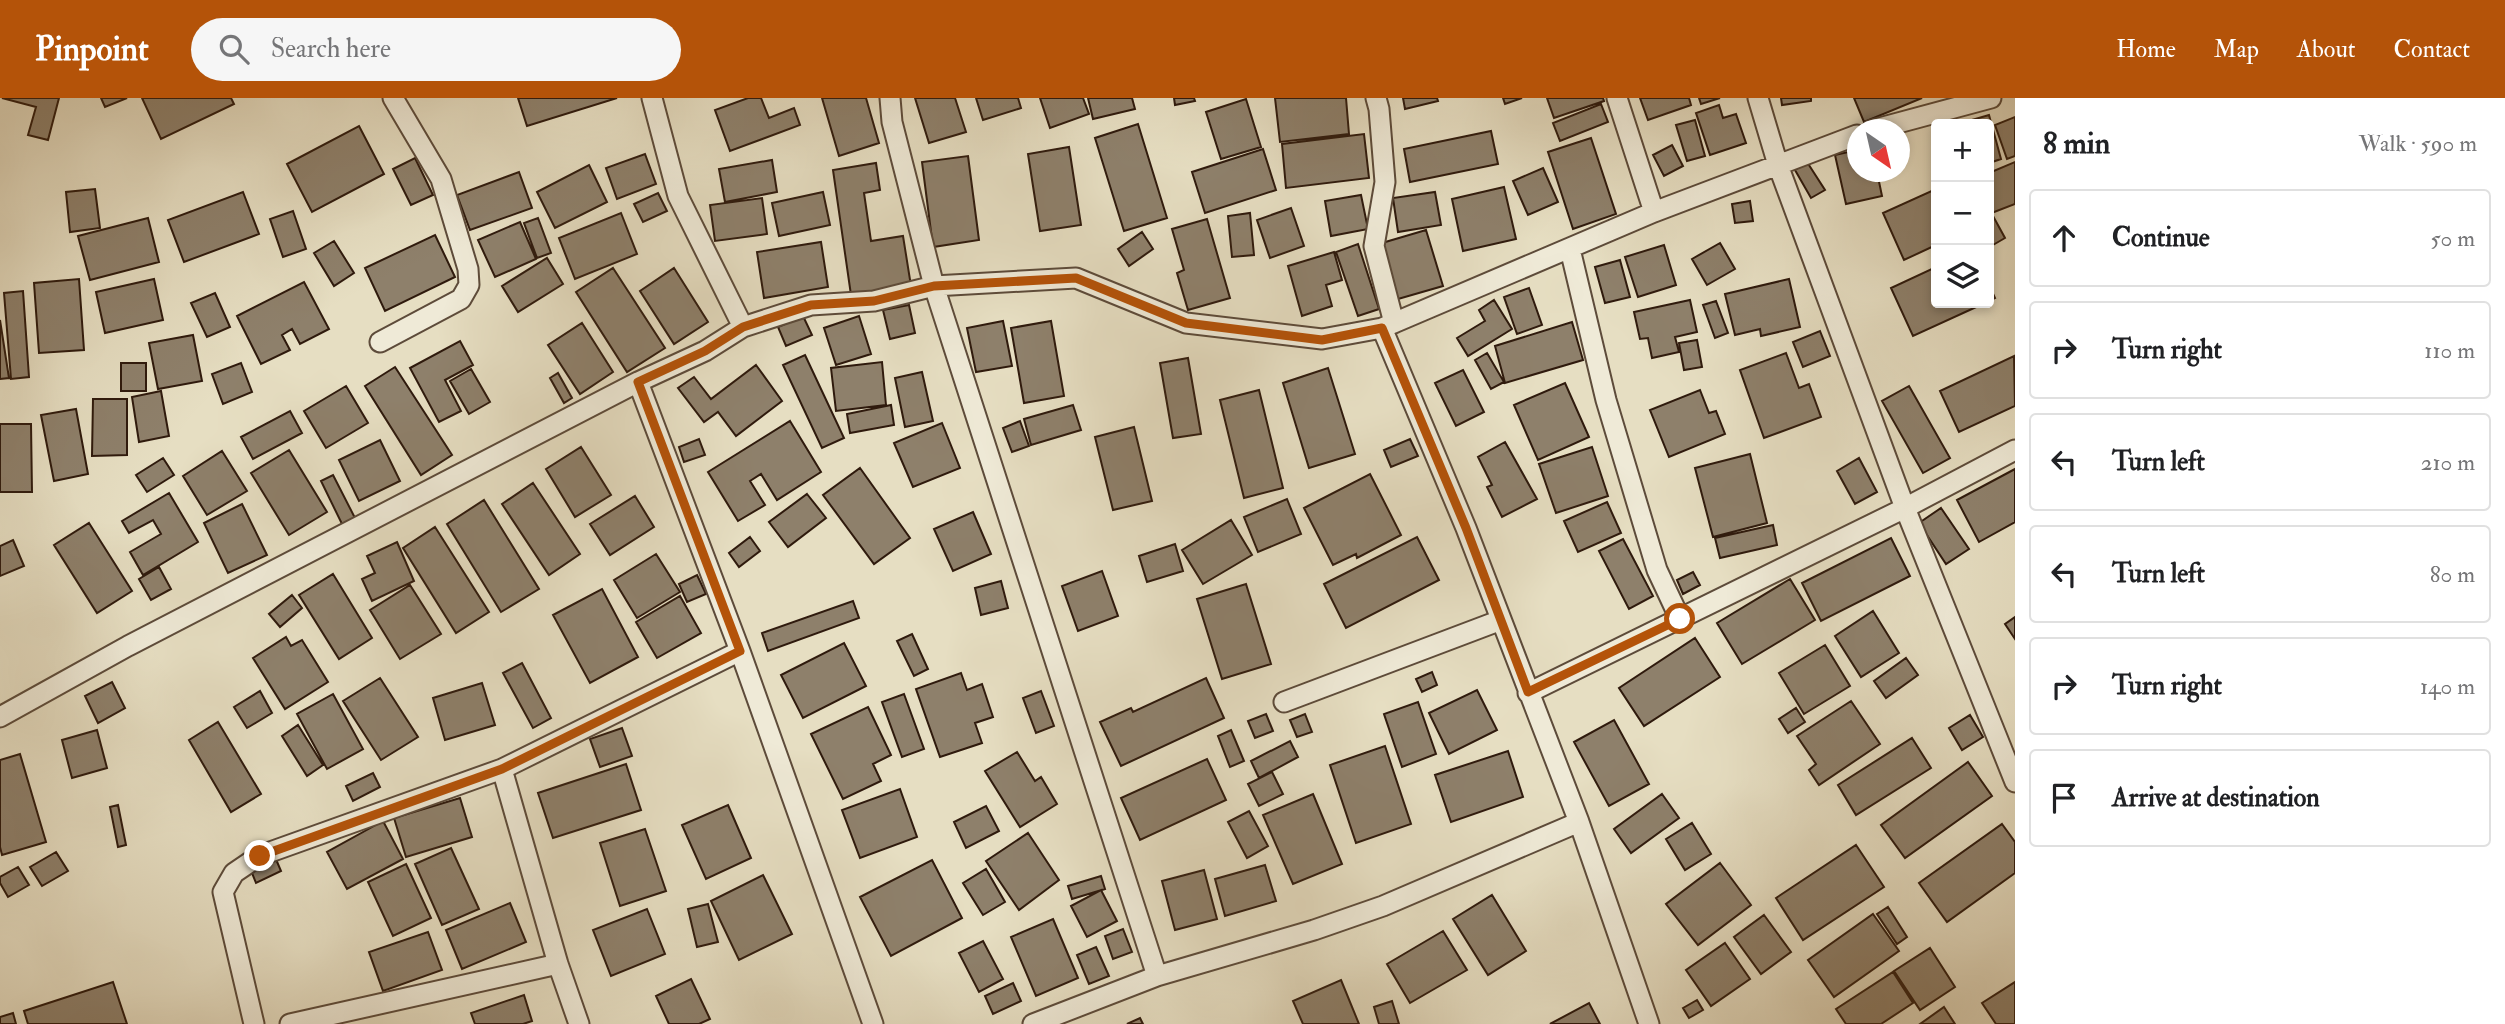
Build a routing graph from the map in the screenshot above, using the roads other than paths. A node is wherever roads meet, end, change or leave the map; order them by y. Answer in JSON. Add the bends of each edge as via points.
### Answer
{"nodes":[{"id":1,"x":393,"y":98,"type":"edge"},
{"id":2,"x":652,"y":98,"type":"edge"},
{"id":3,"x":890,"y":98,"type":"edge"},
{"id":4,"x":1376,"y":98,"type":"edge"},
{"id":5,"x":1617,"y":98,"type":"edge"},
{"id":6,"x":1758,"y":98,"type":"edge"},
{"id":7,"x":1992,"y":98,"type":"edge"},
{"id":8,"x":1910,"y":120,"type":"edge"},
{"id":9,"x":1847,"y":139,"type":"edge"},
{"id":10,"x":1778,"y":165,"type":"junction"},
{"id":11,"x":1654,"y":212,"type":"junction"},
{"id":12,"x":1570,"y":249,"type":"junction"},
{"id":13,"x":934,"y":286,"type":"junction"},
{"id":14,"x":1388,"y":325,"type":"junction"},
{"id":15,"x":743,"y":327,"type":"junction"},
{"id":16,"x":380,"y":342,"type":"dead end"},
{"id":17,"x":638,"y":382,"type":"junction"},
{"id":18,"x":2015,"y":450,"type":"edge"},
{"id":19,"x":1905,"y":508,"type":"junction"},
{"id":20,"x":1680,"y":619,"type":"junction"},
{"id":21,"x":1501,"y":620,"type":"junction"},
{"id":22,"x":740,"y":651,"type":"junction"},
{"id":23,"x":1528,"y":692,"type":"junction"},
{"id":24,"x":1284,"y":702,"type":"dead end"},
{"id":25,"x":0,"y":717,"type":"edge"},
{"id":26,"x":502,"y":769,"type":"junction"},
{"id":27,"x":2015,"y":782,"type":"edge"},
{"id":28,"x":1579,"y":822,"type":"junction"},
{"id":29,"x":558,"y":964,"type":"junction"},
{"id":30,"x":1157,"y":976,"type":"junction"},
{"id":31,"x":254,"y":1024,"type":"edge"},
{"id":32,"x":290,"y":1024,"type":"edge"},
{"id":33,"x":579,"y":1024,"type":"edge"},
{"id":34,"x":873,"y":1024,"type":"edge"},
{"id":35,"x":1033,"y":1024,"type":"edge"},
{"id":36,"x":1649,"y":1024,"type":"edge"}],
"edges":[{"from":1,"to":16,"type":"street","via":[[441,179],[469,285],[461,299]]},
{"from":2,"to":15,"type":"street","via":[[678,196]]},
{"from":3,"to":13,"type":"street","via":[[892,122]]},
{"from":4,"to":14,"type":"street","via":[[1385,182],[1374,246]]},
{"from":5,"to":11,"type":"street"},
{"from":6,"to":10,"type":"street"},
{"from":7,"to":8,"type":"street"},
{"from":9,"to":10,"type":"street"},
{"from":10,"to":11,"type":"street"},
{"from":10,"to":19,"type":"street"},
{"from":11,"to":12,"type":"street"},
{"from":12,"to":14,"type":"street"},
{"from":12,"to":20,"type":"street","via":[[1610,413],[1657,570]]},
{"from":13,"to":14,"type":"street","via":[[1076,278],[1186,323],[1322,340]]},
{"from":13,"to":15,"type":"street","via":[[874,301],[811,305]]},
{"from":13,"to":30,"type":"street"},
{"from":14,"to":21,"type":"street"},
{"from":15,"to":17,"type":"street","via":[[705,351]]},
{"from":17,"to":22,"type":"street"},
{"from":17,"to":25,"type":"street"},
{"from":18,"to":19,"type":"street"},
{"from":19,"to":20,"type":"street"},
{"from":19,"to":27,"type":"street"},
{"from":20,"to":23,"type":"street"},
{"from":21,"to":23,"type":"street"},
{"from":21,"to":24,"type":"street"},
{"from":22,"to":26,"type":"street"},
{"from":22,"to":34,"type":"street"},
{"from":23,"to":28,"type":"street"},
{"from":26,"to":29,"type":"street"},
{"from":26,"to":31,"type":"street","via":[[260,856],[234,873],[223,892]]},
{"from":28,"to":30,"type":"street","via":[[1383,906]]},
{"from":28,"to":36,"type":"street"},
{"from":29,"to":32,"type":"street"},
{"from":29,"to":33,"type":"street"},
{"from":30,"to":35,"type":"street"}]}
